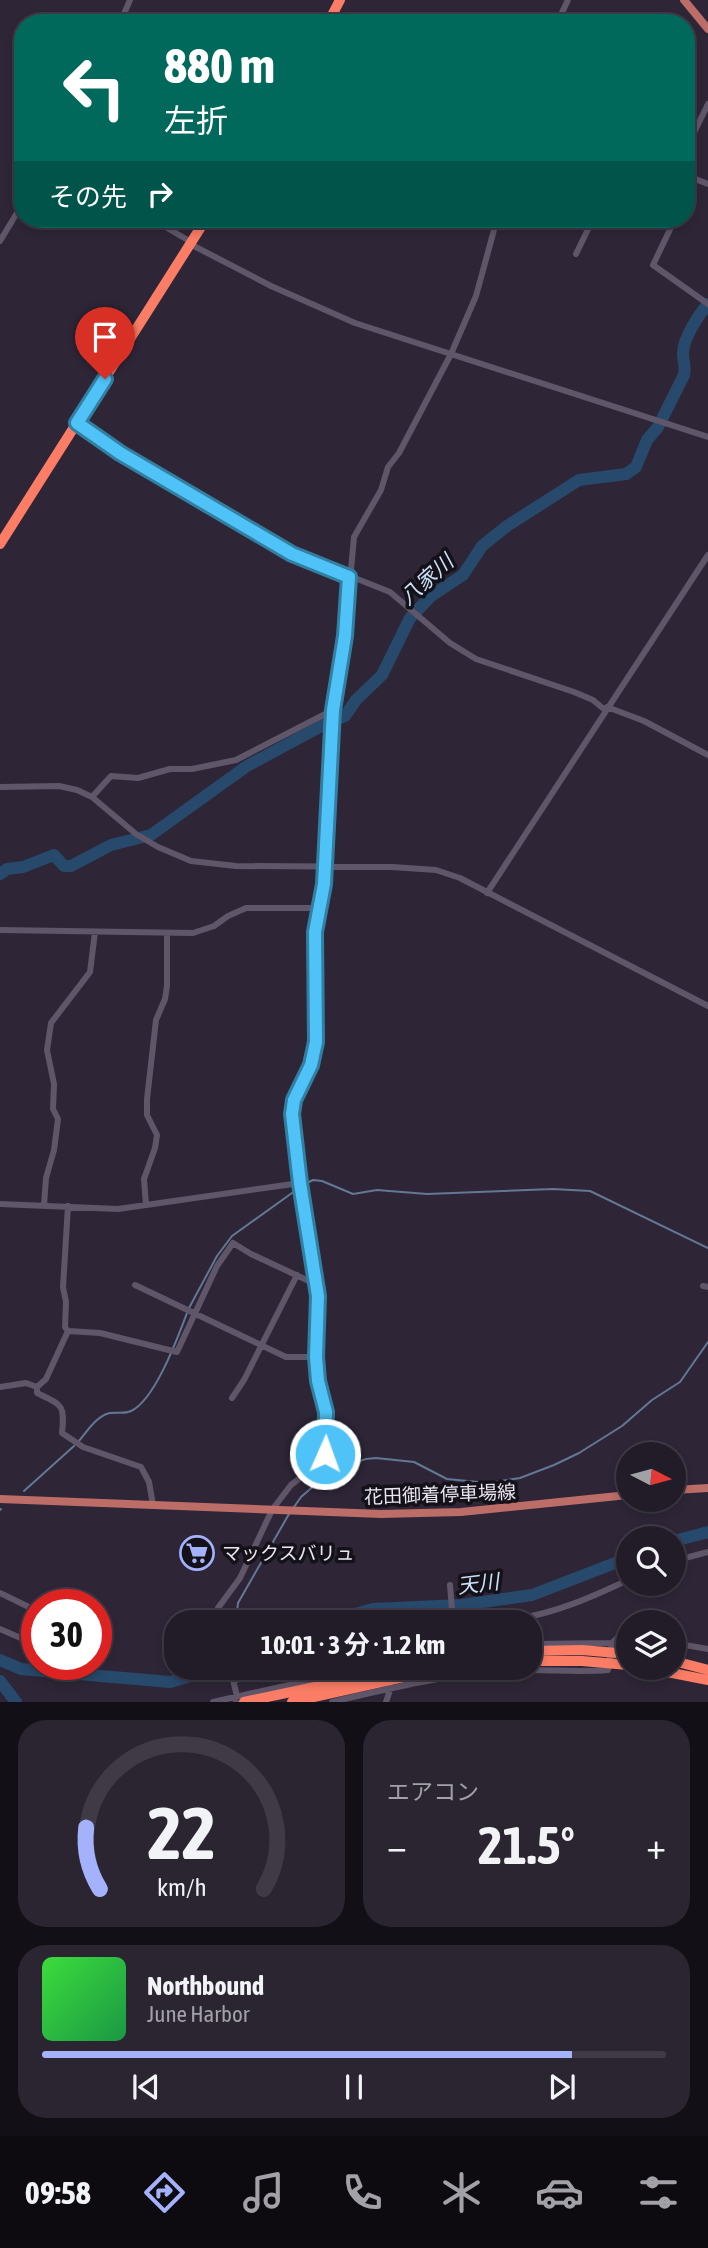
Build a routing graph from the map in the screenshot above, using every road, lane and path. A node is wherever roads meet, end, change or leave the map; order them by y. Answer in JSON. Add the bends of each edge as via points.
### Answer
{"nodes":[{"id":1,"x":684,"y":0,"type":"edge"},
{"id":2,"x":708,"y":29,"type":"edge"},
{"id":3,"x":708,"y":104,"type":"edge"},
{"id":4,"x":695,"y":131,"type":"edge"},
{"id":5,"x":14,"y":218,"type":"edge"},
{"id":6,"x":167,"y":228,"type":"edge"},
{"id":7,"x":200,"y":228,"type":"edge"},
{"id":8,"x":495,"y":228,"type":"edge"},
{"id":9,"x":589,"y":228,"type":"edge"},
{"id":10,"x":671,"y":228,"type":"edge"},
{"id":11,"x":0,"y":241,"type":"edge"},
{"id":12,"x":191,"y":243,"type":"junction"},
{"id":13,"x":576,"y":254,"type":"dead end"},
{"id":14,"x":708,"y":304,"type":"edge"},
{"id":15,"x":451,"y":354,"type":"junction"},
{"id":16,"x":77,"y":423,"type":"junction"},
{"id":17,"x":708,"y":437,"type":"edge"},
{"id":18,"x":0,"y":544,"type":"edge"},
{"id":19,"x":708,"y":555,"type":"edge"},
{"id":20,"x":349,"y":577,"type":"junction"},
{"id":21,"x":606,"y":709,"type":"junction"},
{"id":22,"x":333,"y":710,"type":"junction"},
{"id":23,"x":708,"y":755,"type":"edge"},
{"id":24,"x":0,"y":787,"type":"edge"},
{"id":25,"x":92,"y":797,"type":"junction"},
{"id":26,"x":326,"y":867,"type":"junction"},
{"id":27,"x":487,"y":893,"type":"junction"},
{"id":28,"x":319,"y":908,"type":"junction"},
{"id":29,"x":0,"y":930,"type":"edge"},
{"id":30,"x":94,"y":932,"type":"junction"},
{"id":31,"x":167,"y":933,"type":"junction"},
{"id":32,"x":708,"y":1006,"type":"edge"},
{"id":33,"x":300,"y":1183,"type":"junction"},
{"id":34,"x":0,"y":1204,"type":"edge"},
{"id":35,"x":44,"y":1205,"type":"junction"},
{"id":36,"x":146,"y":1205,"type":"junction"},
{"id":37,"x":68,"y":1206,"type":"junction"},
{"id":38,"x":297,"y":1275,"type":"junction"},
{"id":39,"x":316,"y":1282,"type":"junction"},
{"id":40,"x":135,"y":1285,"type":"dead end"},
{"id":41,"x":195,"y":1313,"type":"junction"},
{"id":42,"x":68,"y":1331,"type":"junction"},
{"id":43,"x":261,"y":1345,"type":"junction"},
{"id":44,"x":316,"y":1357,"type":"junction"},
{"id":45,"x":0,"y":1387,"type":"edge"},
{"id":46,"x":37,"y":1387,"type":"junction"},
{"id":47,"x":232,"y":1398,"type":"dead end"},
{"id":48,"x":708,"y":1488,"type":"edge"},
{"id":49,"x":686,"y":1489,"type":"edge"},
{"id":50,"x":616,"y":1496,"type":"edge"},
{"id":51,"x":0,"y":1500,"type":"edge"},
{"id":52,"x":153,"y":1505,"type":"junction"},
{"id":53,"x":272,"y":1510,"type":"junction"},
{"id":54,"x":708,"y":1552,"type":"edge"},
{"id":55,"x":686,"y":1558,"type":"edge"},
{"id":56,"x":450,"y":1585,"type":"dead end"},
{"id":57,"x":616,"y":1586,"type":"edge"},
{"id":58,"x":0,"y":1593,"type":"edge"},
{"id":59,"x":21,"y":1603,"type":"edge"},
{"id":60,"x":218,"y":1610,"type":"edge"},
{"id":61,"x":452,"y":1610,"type":"edge"},
{"id":62,"x":542,"y":1614,"type":"edge"},
{"id":63,"x":0,"y":1629,"type":"edge"},
{"id":64,"x":21,"y":1638,"type":"edge"},
{"id":65,"x":616,"y":1639,"type":"edge"},
{"id":66,"x":542,"y":1643,"type":"edge"},
{"id":67,"x":612,"y":1643,"type":"junction"},
{"id":68,"x":686,"y":1645,"type":"edge"},
{"id":69,"x":708,"y":1649,"type":"edge"},
{"id":70,"x":542,"y":1651,"type":"edge"},
{"id":71,"x":616,"y":1654,"type":"edge"},
{"id":72,"x":542,"y":1661,"type":"edge"},
{"id":73,"x":616,"y":1664,"type":"edge"},
{"id":74,"x":686,"y":1664,"type":"edge"},
{"id":75,"x":708,"y":1670,"type":"edge"},
{"id":76,"x":686,"y":1676,"type":"edge"},
{"id":77,"x":318,"y":1680,"type":"edge"},
{"id":78,"x":341,"y":1680,"type":"edge"},
{"id":79,"x":390,"y":1680,"type":"edge"},
{"id":80,"x":395,"y":1680,"type":"edge"},
{"id":81,"x":708,"y":1680,"type":"edge"},
{"id":82,"x":234,"y":1681,"type":"edge"},
{"id":83,"x":391,"y":1688,"type":"junction"},
{"id":84,"x":239,"y":1700,"type":"edge"},
{"id":85,"x":213,"y":1702,"type":"edge"},
{"id":86,"x":292,"y":1702,"type":"edge"},
{"id":87,"x":332,"y":1702,"type":"edge"},
{"id":88,"x":386,"y":1702,"type":"edge"}],
"edges":[{"from":1,"to":2,"type":"main road"},
{"from":3,"to":4,"type":"street"},
{"from":5,"to":11,"type":"street"},
{"from":6,"to":12,"type":"street"},
{"from":7,"to":12,"type":"highway"},
{"from":8,"to":15,"type":"street","via":[[476,296]]},
{"from":9,"to":13,"type":"street"},
{"from":10,"to":14,"type":"street","via":[[653,265]]},
{"from":12,"to":15,"type":"street","via":[[271,286],[355,323]]},
{"from":12,"to":16,"type":"highway"},
{"from":15,"to":17,"type":"street"},
{"from":15,"to":20,"type":"street","via":[[354,537]]},
{"from":16,"to":18,"type":"highway"},
{"from":16,"to":20,"type":"street","via":[[292,554]]},
{"from":19,"to":21,"type":"street"},
{"from":20,"to":21,"type":"street","via":[[390,592],[476,659],[574,692]]},
{"from":20,"to":22,"type":"street"},
{"from":21,"to":23,"type":"street","via":[[644,721]]},
{"from":21,"to":27,"type":"street"},
{"from":22,"to":25,"type":"street","via":[[236,760],[138,778],[111,776]]},
{"from":22,"to":26,"type":"street"},
{"from":24,"to":25,"type":"street","via":[[59,786]]},
{"from":25,"to":26,"type":"street","via":[[136,834],[191,861]]},
{"from":26,"to":27,"type":"street","via":[[436,870]]},
{"from":26,"to":28,"type":"street"},
{"from":27,"to":32,"type":"street"},
{"from":28,"to":31,"type":"street","via":[[246,908],[194,933]]},
{"from":28,"to":33,"type":"street","via":[[316,1042],[292,1114]]},
{"from":29,"to":30,"type":"street"},
{"from":30,"to":31,"type":"street"},
{"from":30,"to":35,"type":"street","via":[[90,971],[51,1023],[47,1049],[58,1119]]},
{"from":31,"to":36,"type":"street","via":[[167,986],[156,1020],[147,1099],[147,1115],[157,1135],[144,1179]]},
{"from":33,"to":36,"type":"street"},
{"from":33,"to":39,"type":"street"},
{"from":34,"to":35,"type":"street"},
{"from":35,"to":37,"type":"street"},
{"from":36,"to":37,"type":"street","via":[[118,1209]]},
{"from":37,"to":42,"type":"street","via":[[63,1287]]},
{"from":38,"to":39,"type":"street"},
{"from":38,"to":41,"type":"street","via":[[233,1243]]},
{"from":38,"to":43,"type":"street"},
{"from":39,"to":44,"type":"street"},
{"from":40,"to":41,"type":"street"},
{"from":41,"to":42,"type":"street","via":[[177,1352]]},
{"from":41,"to":43,"type":"street"},
{"from":42,"to":46,"type":"street","via":[[46,1379]]},
{"from":43,"to":44,"type":"street","via":[[286,1357]]},
{"from":43,"to":47,"type":"street"},
{"from":44,"to":53,"type":"street","via":[[326,1412],[325,1454]]},
{"from":45,"to":46,"type":"street","via":[[26,1383]]},
{"from":46,"to":52,"type":"street","via":[[37,1393],[65,1411],[62,1433],[83,1447],[141,1467]]},
{"from":48,"to":49,"type":"main road"},
{"from":50,"to":53,"type":"main road","name":"花田御着停車場線","via":[[461,1512]]},
{"from":51,"to":52,"type":"main road","name":"花田御着停車場線"},
{"from":52,"to":53,"type":"main road","name":"花田御着停車場線"},
{"from":53,"to":60,"type":"street","via":[[240,1578]]},
{"from":54,"to":55,"type":"street"},
{"from":56,"to":61,"type":"street"},
{"from":57,"to":62,"type":"street"},
{"from":58,"to":59,"type":"street"},
{"from":63,"to":64,"type":"street"},
{"from":65,"to":67,"type":"street"},
{"from":66,"to":67,"type":"street"},
{"from":67,"to":83,"type":"street","via":[[608,1670],[496,1671]]},
{"from":68,"to":69,"type":"street"},
{"from":70,"to":71,"type":"highway"},
{"from":72,"to":73,"type":"highway"},
{"from":74,"to":75,"type":"highway"},
{"from":76,"to":81,"type":"highway"},
{"from":77,"to":84,"type":"street"},
{"from":78,"to":84,"type":"highway"},
{"from":79,"to":86,"type":"highway"},
{"from":80,"to":83,"type":"street"},
{"from":82,"to":84,"type":"street"},
{"from":83,"to":87,"type":"street"},
{"from":83,"to":88,"type":"street"},
{"from":84,"to":85,"type":"street"}]}
